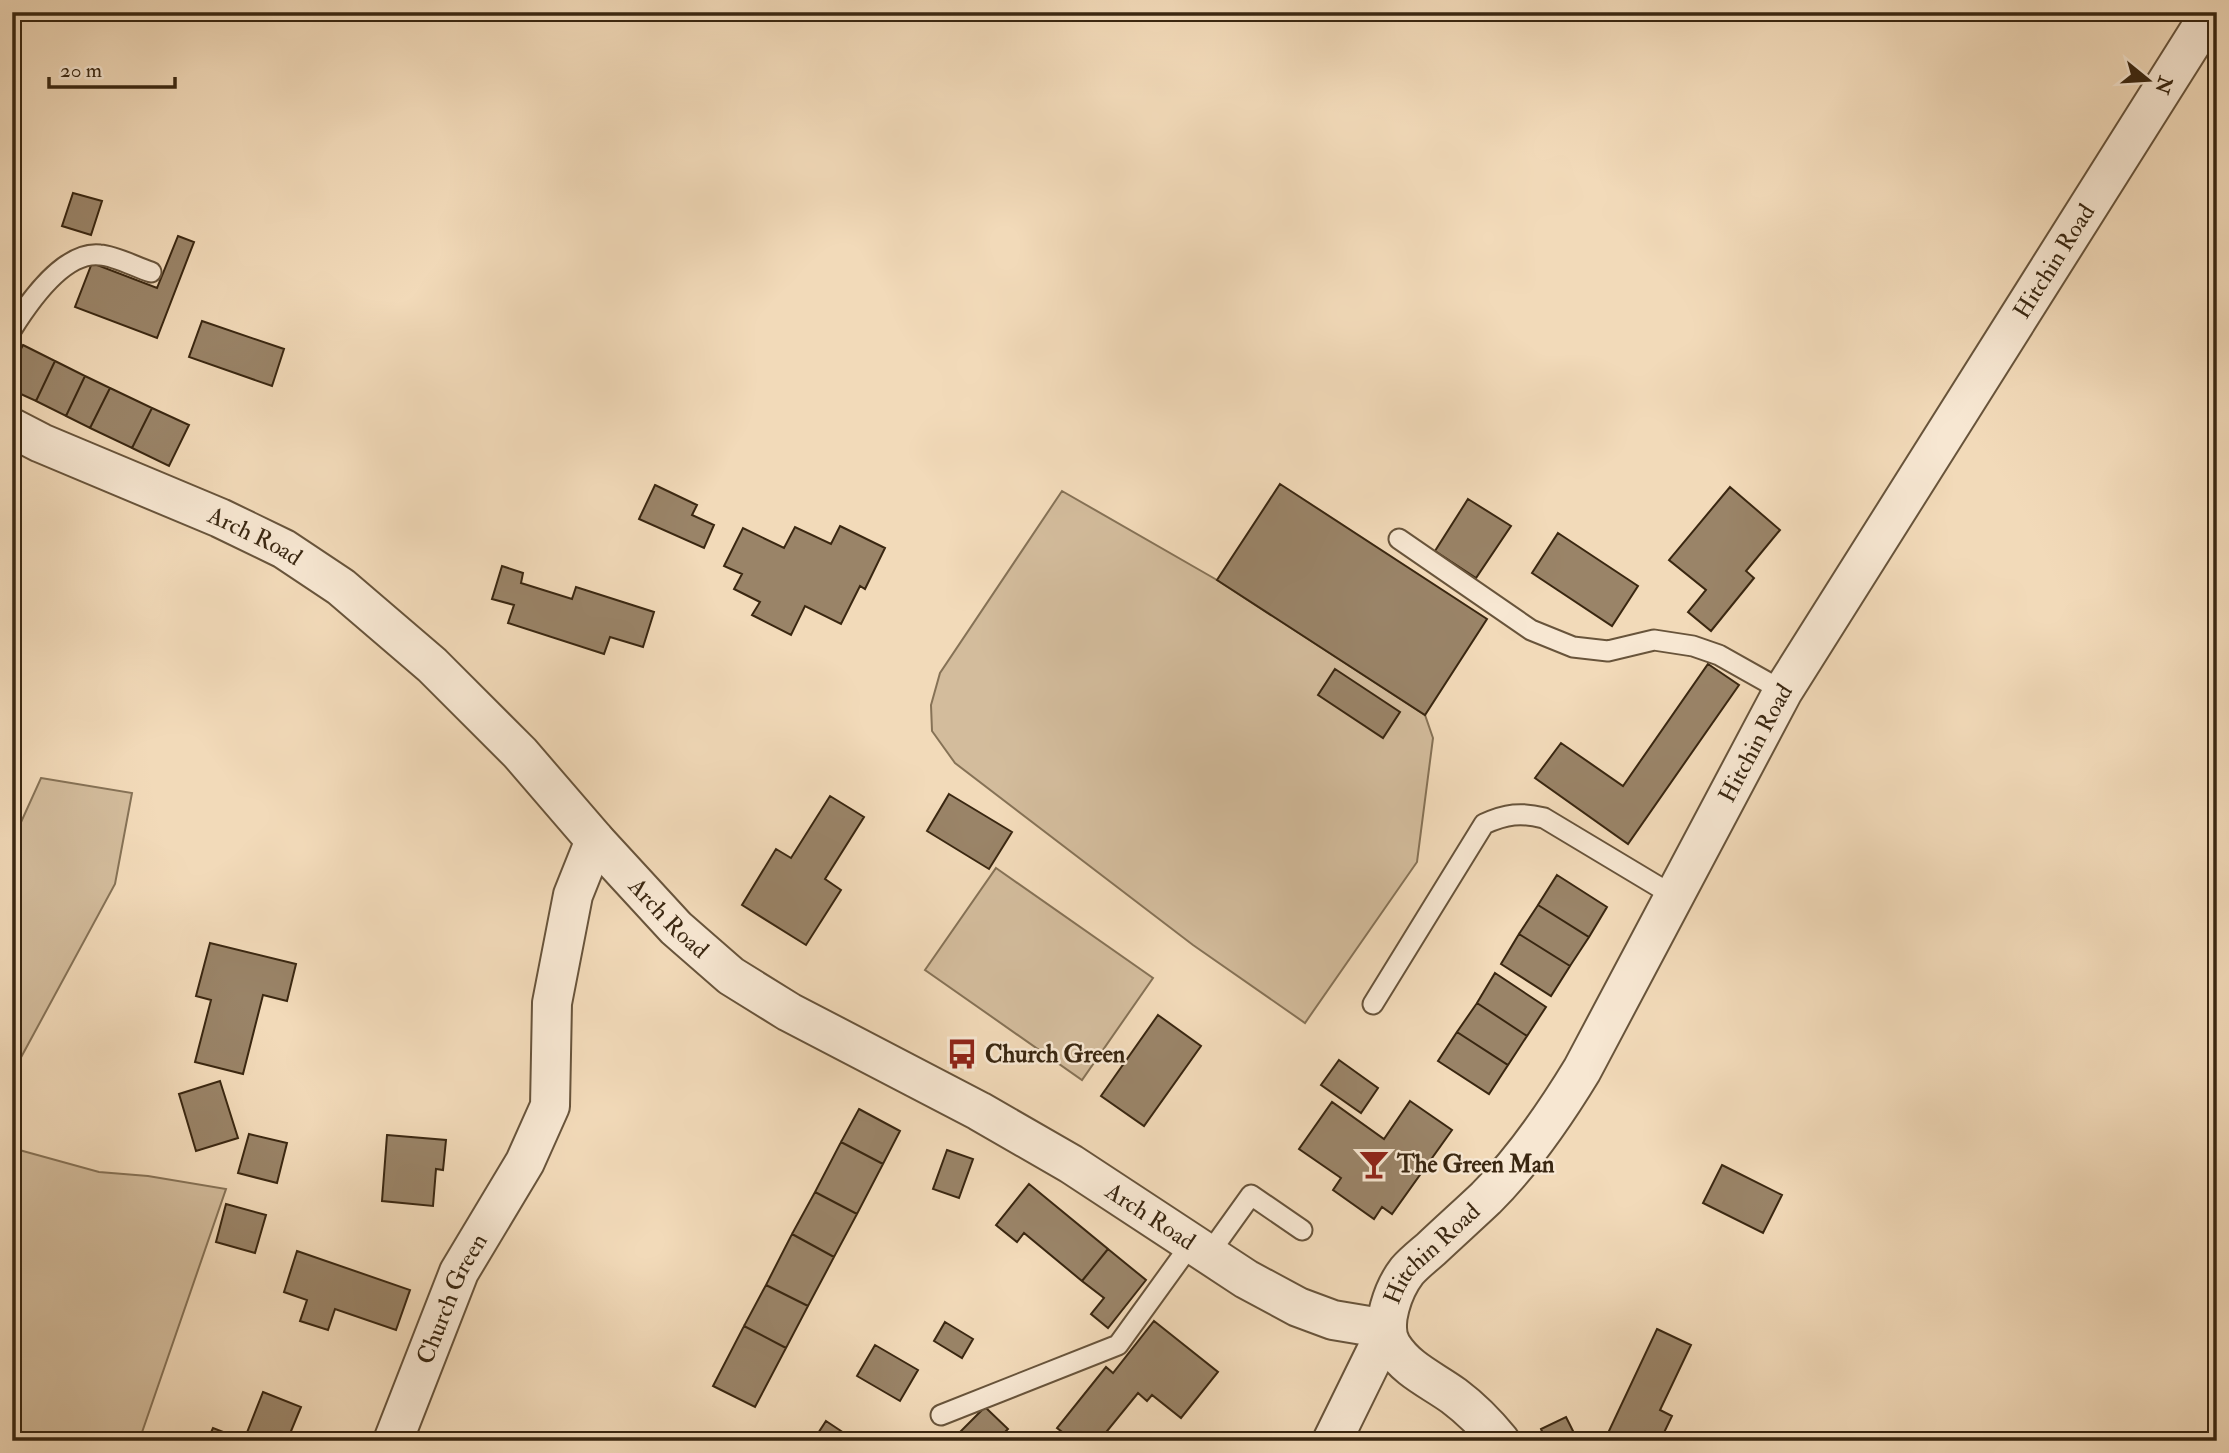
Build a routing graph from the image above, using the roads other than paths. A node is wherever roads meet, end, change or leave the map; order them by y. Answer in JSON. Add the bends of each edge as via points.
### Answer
{"nodes":[{"id":1,"x":2211,"y":12,"type":"edge"},
{"id":2,"x":151,"y":272,"type":"dead end"},
{"id":3,"x":12,"y":328,"type":"edge"},
{"id":4,"x":12,"y":428,"type":"edge"},
{"id":5,"x":1399,"y":539,"type":"dead end"},
{"id":6,"x":1783,"y":691,"type":"junction"},
{"id":7,"x":595,"y":840,"type":"junction"},
{"id":8,"x":1674,"y":896,"type":"junction"},
{"id":9,"x":1373,"y":1004,"type":"dead end"},
{"id":10,"x":1302,"y":1230,"type":"dead end"},
{"id":11,"x":1199,"y":1249,"type":"junction"},
{"id":12,"x":1387,"y":1329,"type":"junction"},
{"id":13,"x":941,"y":1415,"type":"dead end"},
{"id":14,"x":393,"y":1441,"type":"edge"},
{"id":15,"x":1332,"y":1441,"type":"edge"},
{"id":16,"x":1500,"y":1441,"type":"edge"}],
"edges":[{"from":1,"to":6,"type":"street","name":"Hitchin Road"},
{"from":2,"to":3,"type":"lane","via":[[102,254],[86,254],[49,280]]},
{"from":4,"to":7,"type":"street","name":"Arch Road","via":[[284,548],[341,587],[432,665],[520,753]]},
{"from":5,"to":6,"type":"lane","via":[[1531,630],[1573,648],[1608,651],[1654,640],[1693,646],[1719,655]]},
{"from":6,"to":8,"type":"street","name":"Hitchin Road"},
{"from":7,"to":11,"type":"street","name":"Arch Road","via":[[676,928],[731,976],[1071,1164]]},
{"from":7,"to":14,"type":"street","name":"Church Green","via":[[573,895],[552,1003],[550,1106],[525,1162],[459,1272]]},
{"from":8,"to":9,"type":"lane","via":[[1544,818],[1523,813],[1501,817],[1485,824]]},
{"from":8,"to":12,"type":"street","name":"Hitchin Road","via":[[1554,1116],[1488,1196],[1408,1270],[1391,1303]]},
{"from":10,"to":11,"type":"lane","via":[[1251,1195]]},
{"from":11,"to":12,"type":"street","name":"Arch Road","via":[[1298,1307],[1333,1320]]},
{"from":11,"to":13,"type":"lane","via":[[1118,1345]]},
{"from":12,"to":15,"type":"street"},
{"from":12,"to":16,"type":"street","name":"Hitchin Road","via":[[1400,1357],[1455,1397]]}]}
